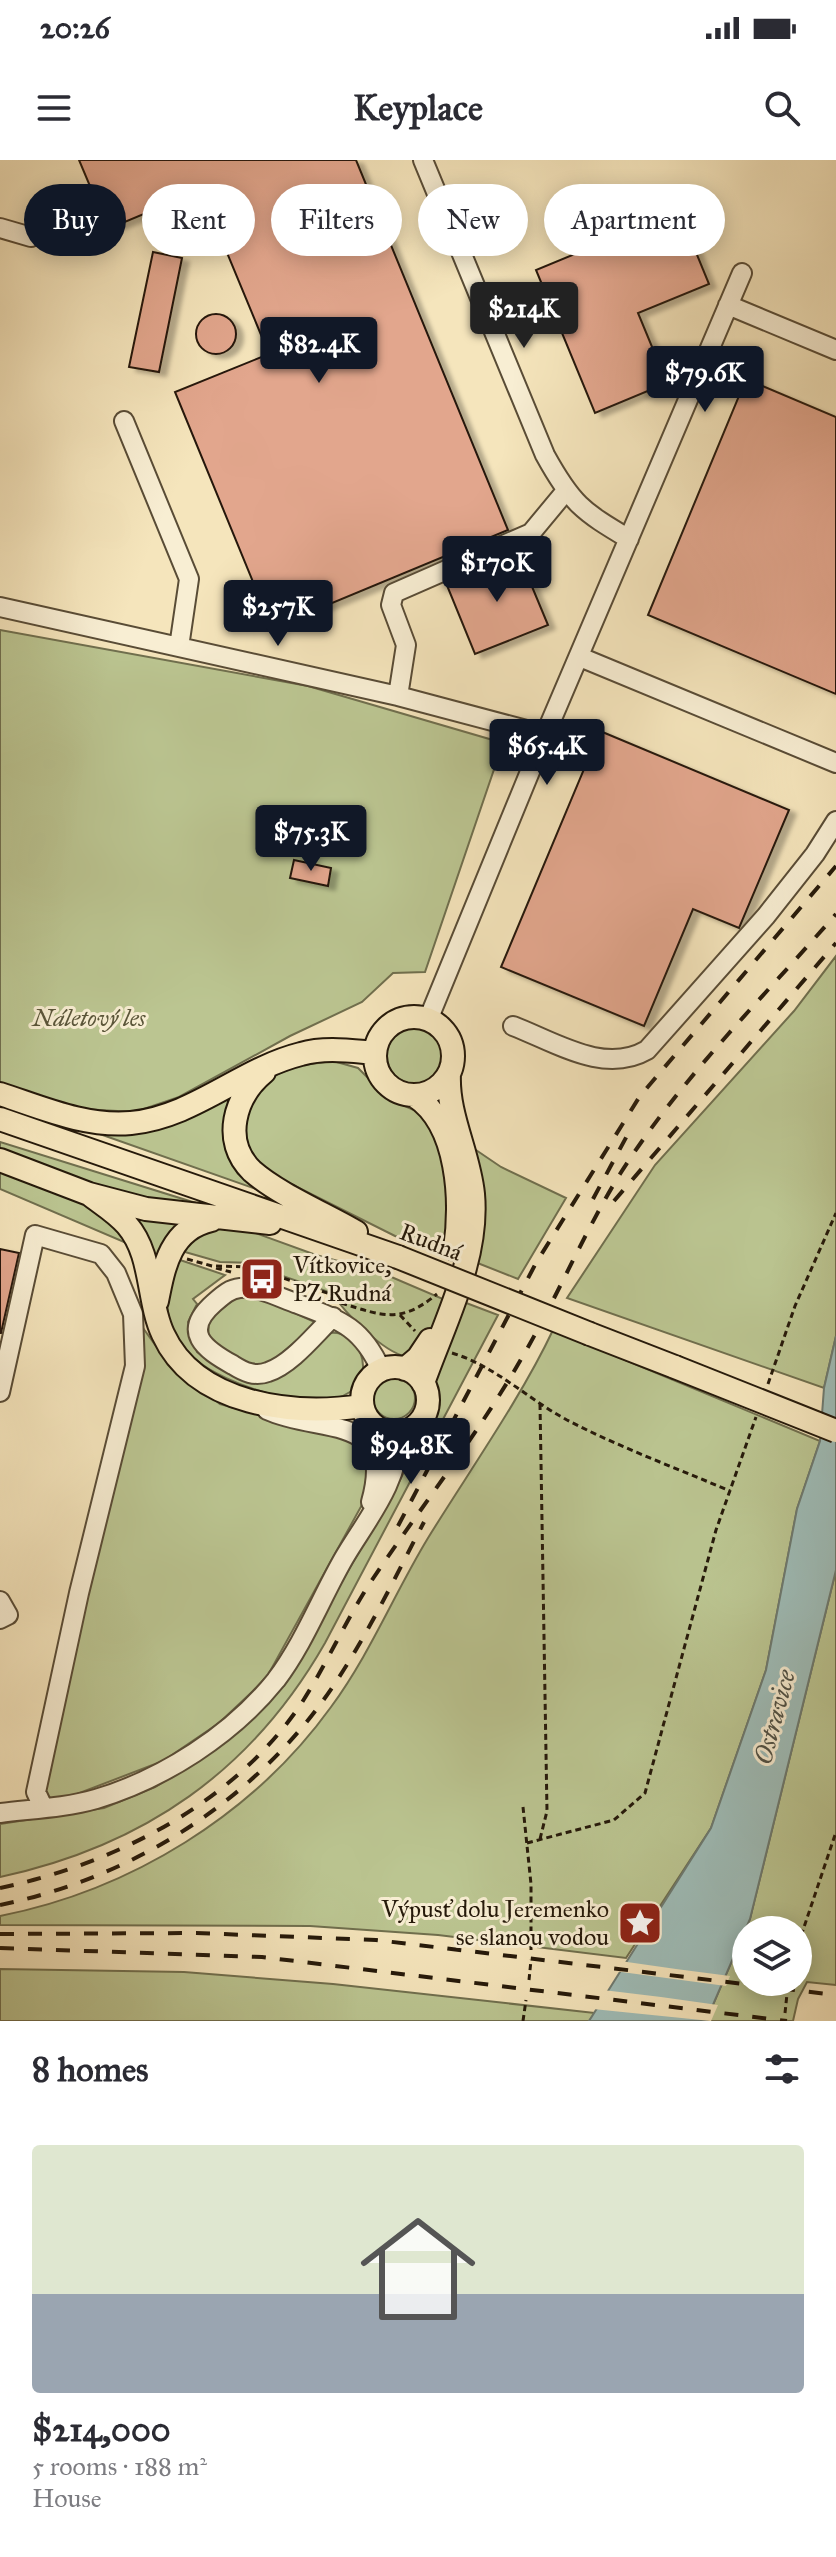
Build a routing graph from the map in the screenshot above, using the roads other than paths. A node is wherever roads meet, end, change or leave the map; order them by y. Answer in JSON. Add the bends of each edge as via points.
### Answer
{"nodes":[{"id":1,"x":423,"y":160,"type":"edge"},
{"id":2,"x":0,"y":228,"type":"edge"},
{"id":3,"x":24,"y":235,"type":"edge"},
{"id":4,"x":742,"y":273,"type":"dead end"},
{"id":5,"x":728,"y":305,"type":"junction"},
{"id":6,"x":836,"y":350,"type":"edge"},
{"id":7,"x":124,"y":421,"type":"dead end"},
{"id":8,"x":565,"y":492,"type":"junction"},
{"id":9,"x":629,"y":539,"type":"junction"},
{"id":10,"x":0,"y":607,"type":"edge"},
{"id":11,"x":179,"y":647,"type":"junction"},
{"id":12,"x":580,"y":657,"type":"junction"},
{"id":13,"x":398,"y":696,"type":"junction"},
{"id":14,"x":545,"y":735,"type":"junction"},
{"id":15,"x":836,"y":763,"type":"edge"},
{"id":16,"x":836,"y":821,"type":"edge"},
{"id":17,"x":428,"y":1020,"type":"junction"},
{"id":18,"x":513,"y":1026,"type":"dead end"},
{"id":19,"x":375,"y":1053,"type":"junction"},
{"id":20,"x":274,"y":1064,"type":"junction"},
{"id":21,"x":449,"y":1074,"type":"junction"},
{"id":22,"x":0,"y":1094,"type":"edge"},
{"id":23,"x":415,"y":1096,"type":"junction"},
{"id":24,"x":0,"y":1119,"type":"edge"},
{"id":25,"x":0,"y":1160,"type":"edge"},
{"id":26,"x":89,"y":1194,"type":"junction"},
{"id":27,"x":214,"y":1219,"type":"junction"},
{"id":28,"x":338,"y":1236,"type":"junction"},
{"id":29,"x":398,"y":1257,"type":"junction"},
{"id":30,"x":155,"y":1310,"type":"junction"},
{"id":31,"x":333,"y":1317,"type":"junction"},
{"id":32,"x":432,"y":1346,"type":"junction"},
{"id":33,"x":405,"y":1369,"type":"junction"},
{"id":34,"x":381,"y":1370,"type":"junction"},
{"id":35,"x":423,"y":1383,"type":"junction"},
{"id":36,"x":0,"y":1392,"type":"edge"},
{"id":37,"x":252,"y":1403,"type":"junction"},
{"id":38,"x":362,"y":1406,"type":"junction"},
{"id":39,"x":836,"y":1431,"type":"edge"},
{"id":40,"x":399,"y":1433,"type":"junction"},
{"id":41,"x":366,"y":1521,"type":"junction"},
{"id":42,"x":0,"y":1601,"type":"edge"},
{"id":43,"x":0,"y":1619,"type":"edge"},
{"id":44,"x":43,"y":1807,"type":"junction"},
{"id":45,"x":0,"y":1813,"type":"edge"}],
"edges":[{"from":1,"to":8,"type":"street"},
{"from":2,"to":3,"type":"street"},
{"from":4,"to":5,"type":"street"},
{"from":5,"to":6,"type":"street"},
{"from":5,"to":9,"type":"street"},
{"from":7,"to":11,"type":"street","via":[[189,579]]},
{"from":8,"to":9,"type":"street","via":[[590,516]]},
{"from":8,"to":13,"type":"street","via":[[531,533],[398,590],[391,605],[406,645]]},
{"from":9,"to":12,"type":"street"},
{"from":10,"to":11,"type":"street"},
{"from":11,"to":13,"type":"street"},
{"from":12,"to":14,"type":"street"},
{"from":12,"to":15,"type":"street"},
{"from":13,"to":14,"type":"street"},
{"from":14,"to":17,"type":"street"},
{"from":16,"to":18,"type":"street","via":[[766,916],[647,1050],[626,1060],[603,1061]]},
{"from":17,"to":19,"type":"main road","via":[[396,1021],[381,1034]]},
{"from":17,"to":21,"type":"main road","via":[[452,1045]]},
{"from":19,"to":20,"type":"main road","via":[[322,1050]]},
{"from":19,"to":23,"type":"main road","via":[[385,1083]]},
{"from":20,"to":22,"type":"main road","via":[[178,1111],[130,1123],[74,1119]]},
{"from":20,"to":29,"type":"main road","via":[[245,1091],[237,1108],[240,1154],[254,1172]]},
{"from":21,"to":23,"type":"main road","via":[[435,1090]]},
{"from":21,"to":32,"type":"main road","via":[[452,1111],[466,1149],[473,1225],[468,1261]]},
{"from":23,"to":32,"type":"main road","via":[[437,1116],[454,1169],[458,1225],[450,1282]]},
{"from":24,"to":28,"type":"main road","name":"Rudná"},
{"from":25,"to":26,"type":"main road"},
{"from":26,"to":27,"type":"main road"},
{"from":26,"to":30,"type":"main road","via":[[134,1234]]},
{"from":27,"to":28,"type":"main road","via":[[252,1220]]},
{"from":27,"to":30,"type":"main road","via":[[184,1231],[170,1252]]},
{"from":28,"to":29,"type":"main road","name":"Rudná"},
{"from":29,"to":39,"type":"main road","name":"Rudná","bridge":true},
{"from":30,"to":37,"type":"main road","via":[[168,1344],[186,1365]]},
{"from":31,"to":31,"type":"street","via":[[242,1288],[226,1293],[203,1313],[198,1331],[207,1349],[248,1373],[262,1374],[282,1364]]},
{"from":31,"to":34,"type":"street","via":[[361,1335]]},
{"from":32,"to":33,"type":"main road"},
{"from":32,"to":35,"type":"main road"},
{"from":33,"to":34,"type":"main road"},
{"from":33,"to":35,"type":"main road"},
{"from":34,"to":38,"type":"main road","via":[[365,1385]]},
{"from":35,"to":40,"type":"main road","via":[[428,1401],[423,1419]]},
{"from":36,"to":44,"type":"street","via":[[35,1235],[101,1254],[116,1273],[133,1314],[135,1366],[36,1792]]},
{"from":37,"to":38,"type":"main road","via":[[298,1409]]},
{"from":37,"to":41,"type":"street","via":[[292,1420],[363,1437],[372,1447],[378,1470]]},
{"from":38,"to":40,"type":"main road","via":[[379,1430]]},
{"from":40,"to":41,"type":"street","via":[[391,1479]]},
{"from":41,"to":44,"type":"street","via":[[275,1680],[224,1730],[167,1769],[119,1790]]},
{"from":42,"to":43,"type":"street","via":[[8,1615]]},
{"from":44,"to":45,"type":"street"}]}
